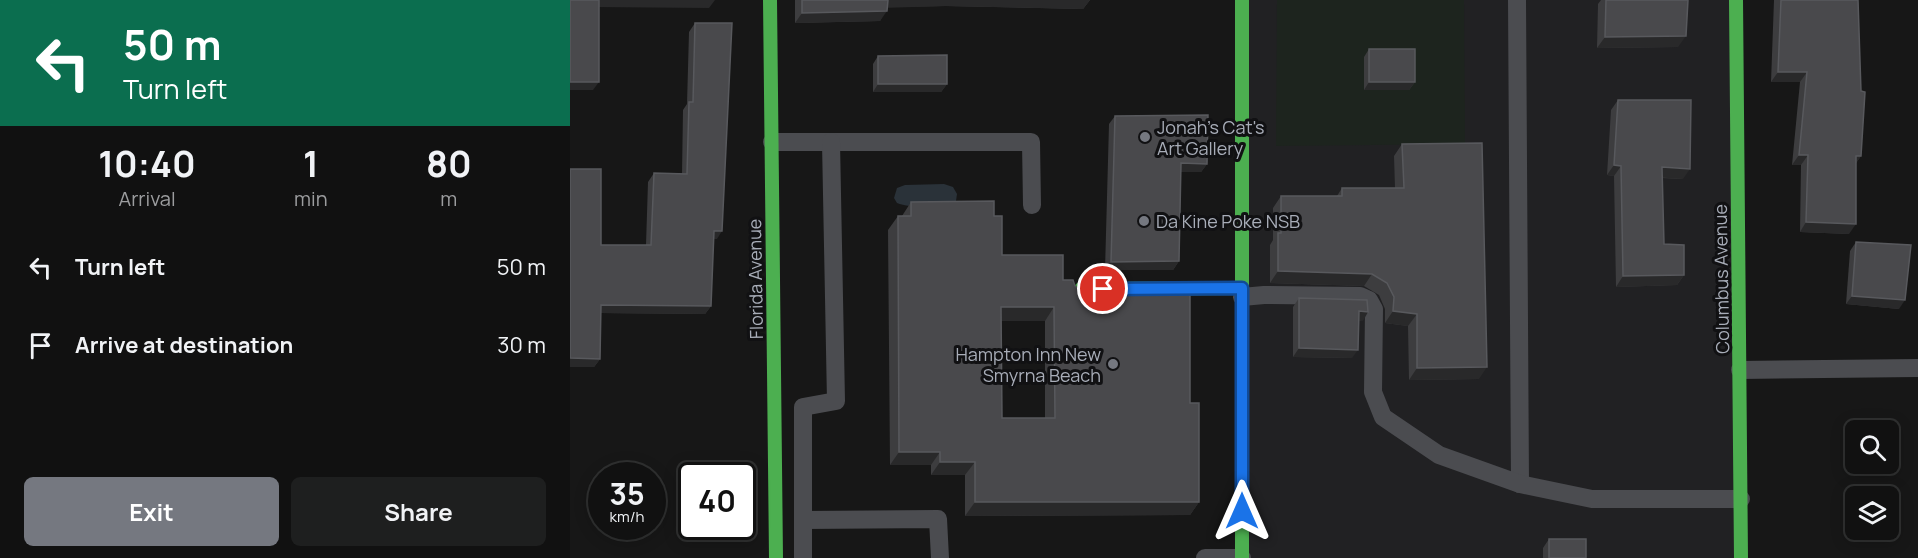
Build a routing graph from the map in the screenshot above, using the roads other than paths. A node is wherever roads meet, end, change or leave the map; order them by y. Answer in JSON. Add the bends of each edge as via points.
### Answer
{"nodes":[{"id":1,"x":770,"y":0,"type":"edge"},
{"id":2,"x":1242,"y":0,"type":"edge"},
{"id":3,"x":1517,"y":0,"type":"edge"},
{"id":4,"x":1736,"y":0,"type":"edge"},
{"id":5,"x":772,"y":142,"type":"junction"},
{"id":6,"x":831,"y":142,"type":"junction"},
{"id":7,"x":1032,"y":205,"type":"dead end"},
{"id":8,"x":1081,"y":290,"type":"edge"},
{"id":9,"x":1242,"y":292,"type":"junction"},
{"id":10,"x":1918,"y":368,"type":"edge"},
{"id":11,"x":1740,"y":370,"type":"junction"},
{"id":12,"x":1520,"y":484,"type":"junction"},
{"id":13,"x":1741,"y":499,"type":"junction"},
{"id":14,"x":803,"y":520,"type":"junction"},
{"id":15,"x":776,"y":558,"type":"edge"},
{"id":16,"x":803,"y":558,"type":"edge"},
{"id":17,"x":940,"y":558,"type":"edge"},
{"id":18,"x":1205,"y":558,"type":"edge"},
{"id":19,"x":1242,"y":558,"type":"edge"},
{"id":20,"x":1741,"y":558,"type":"edge"}],
"edges":[{"from":1,"to":5,"type":"street","name":"Florida Avenue"},
{"from":2,"to":9,"type":"street"},
{"from":3,"to":12,"type":"lane"},
{"from":4,"to":11,"type":"street","name":"Columbus Avenue"},
{"from":5,"to":6,"type":"lane"},
{"from":5,"to":15,"type":"street","name":"Florida Avenue"},
{"from":6,"to":7,"type":"lane","via":[[1031,142]]},
{"from":6,"to":14,"type":"lane","via":[[836,401],[803,407]]},
{"from":8,"to":9,"type":"street"},
{"from":9,"to":12,"type":"lane","via":[[1360,296],[1369,300],[1374,309],[1373,392],[1383,417],[1439,455]]},
{"from":9,"to":19,"type":"street"},
{"from":10,"to":11,"type":"lane"},
{"from":11,"to":13,"type":"street","name":"Columbus Avenue"},
{"from":12,"to":13,"type":"lane","via":[[1592,499]]},
{"from":13,"to":20,"type":"street","name":"Columbus Avenue"},
{"from":14,"to":16,"type":"lane"},
{"from":14,"to":17,"type":"lane","via":[[938,519]]},
{"from":18,"to":19,"type":"lane"}]}
